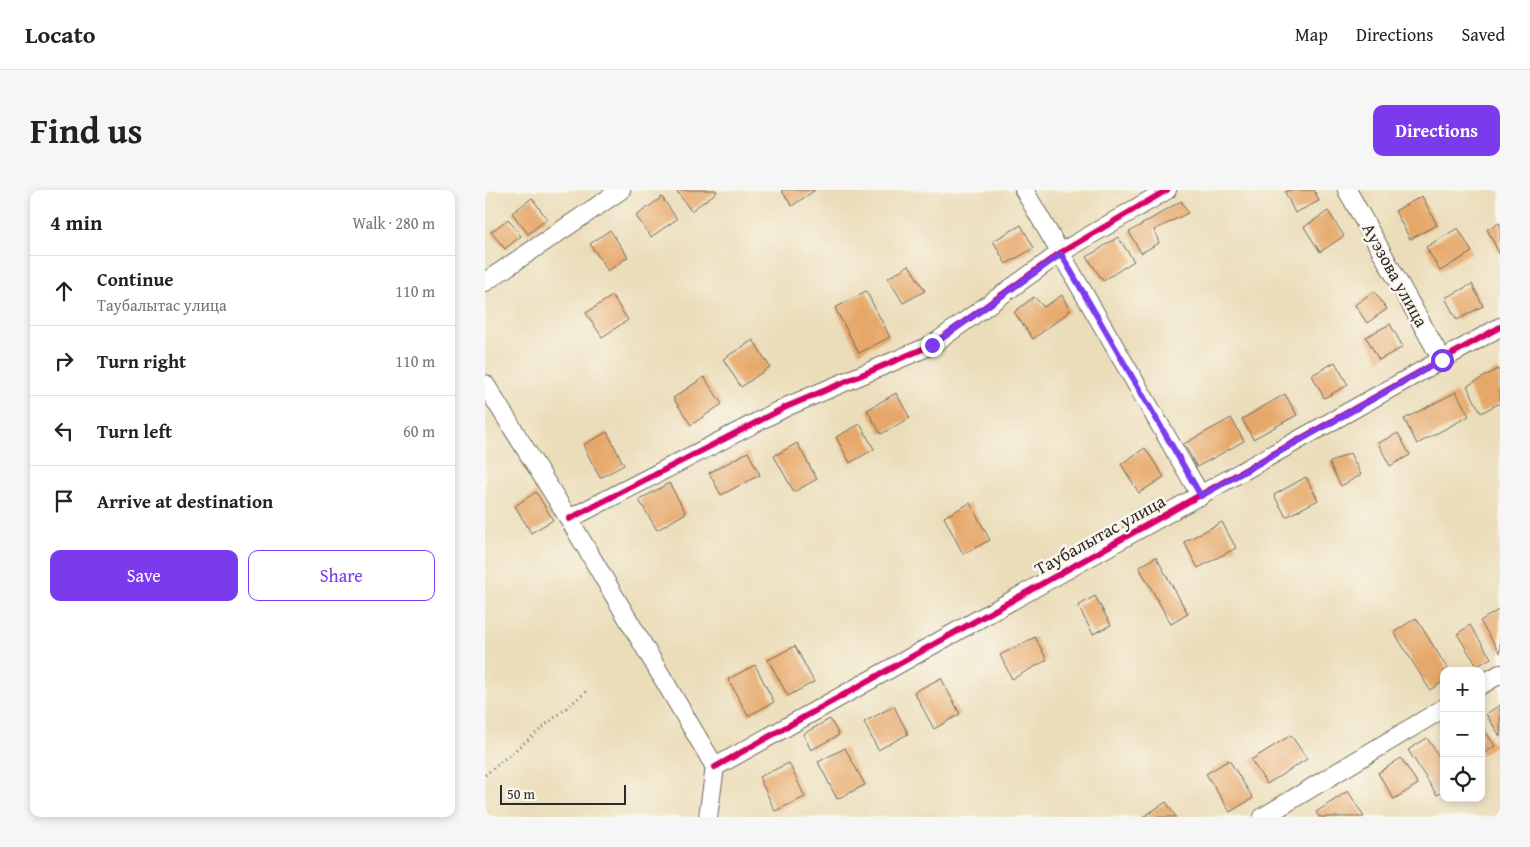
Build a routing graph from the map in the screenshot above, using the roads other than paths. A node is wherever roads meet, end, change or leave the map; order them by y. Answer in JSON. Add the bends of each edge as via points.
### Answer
{"nodes":[{"id":1,"x":621,"y":190,"type":"edge"},
{"id":2,"x":1024,"y":190,"type":"edge"},
{"id":3,"x":1167,"y":190,"type":"edge"},
{"id":4,"x":1347,"y":190,"type":"edge"},
{"id":5,"x":1061,"y":254,"type":"junction"},
{"id":6,"x":485,"y":282,"type":"edge"},
{"id":7,"x":1500,"y":328,"type":"edge"},
{"id":8,"x":1442,"y":360,"type":"junction"},
{"id":9,"x":485,"y":384,"type":"edge"},
{"id":10,"x":1201,"y":496,"type":"junction"},
{"id":11,"x":569,"y":519,"type":"junction"},
{"id":12,"x":1500,"y":674,"type":"edge"},
{"id":13,"x":1485,"y":683,"type":"edge"},
{"id":14,"x":1440,"y":710,"type":"edge"},
{"id":15,"x":715,"y":767,"type":"junction"},
{"id":16,"x":708,"y":817,"type":"edge"},
{"id":17,"x":1263,"y":817,"type":"edge"}],
"edges":[{"from":1,"to":6,"type":"street"},
{"from":2,"to":5,"type":"street"},
{"from":3,"to":5,"type":"street"},
{"from":4,"to":8,"type":"street","name":"Ауэзова улица"},
{"from":5,"to":10,"type":"street"},
{"from":5,"to":11,"type":"street","via":[[932,345],[786,406]]},
{"from":7,"to":8,"type":"street","name":"Таубалытас улица"},
{"from":8,"to":10,"type":"street","name":"Таубалытас улица"},
{"from":9,"to":11,"type":"street"},
{"from":10,"to":15,"type":"street","name":"Таубалытас улица"},
{"from":11,"to":15,"type":"street"},
{"from":12,"to":13,"type":"street"},
{"from":14,"to":17,"type":"street"},
{"from":15,"to":16,"type":"street"}]}
